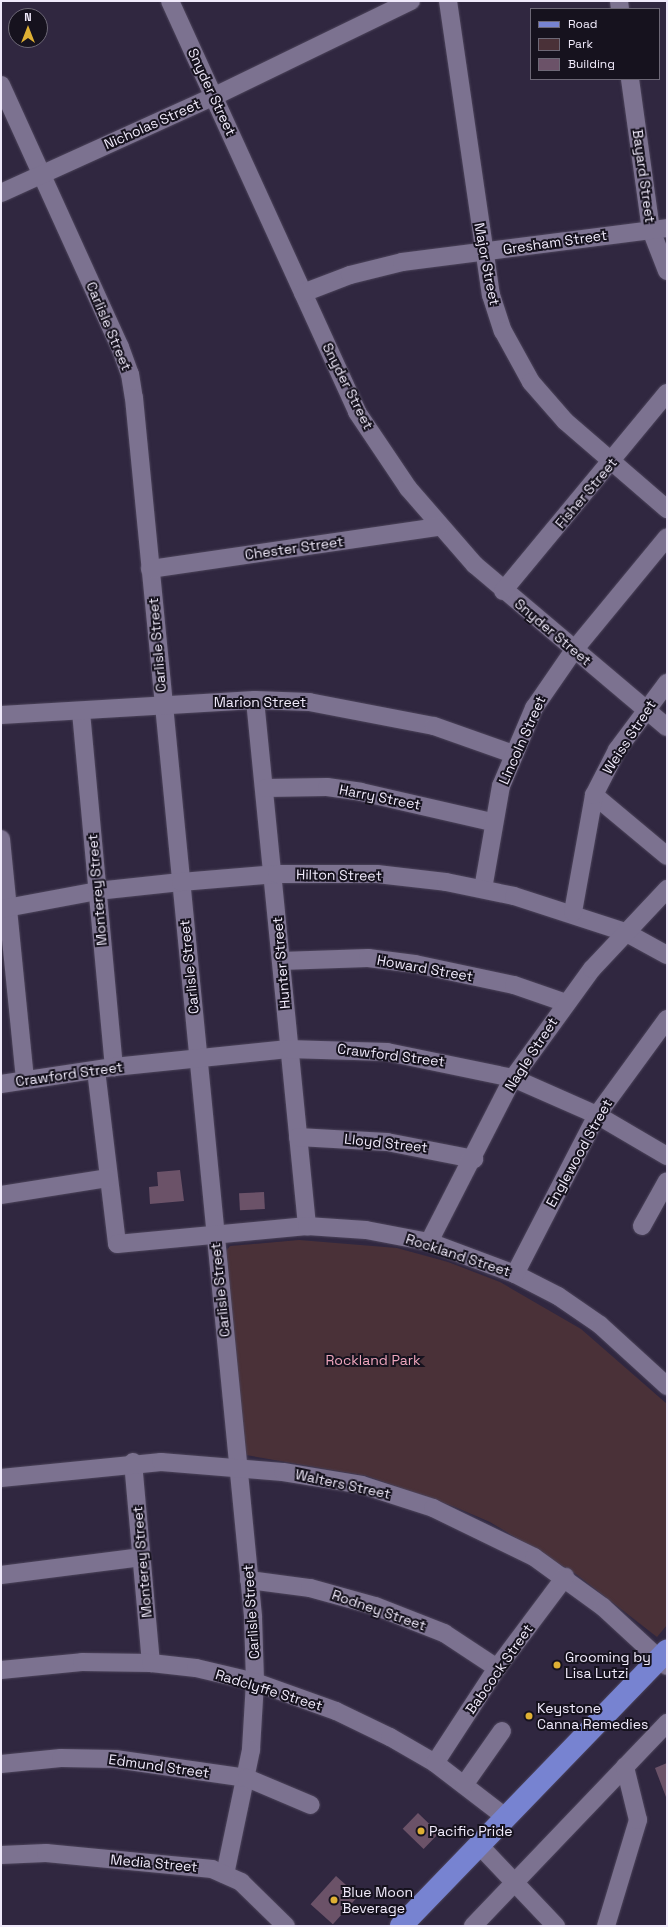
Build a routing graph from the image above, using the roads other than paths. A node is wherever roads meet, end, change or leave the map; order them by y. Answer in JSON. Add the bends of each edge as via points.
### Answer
{"nodes":[{"id":1,"x":170,"y":1,"type":"edge"},
{"id":2,"x":411,"y":1,"type":"edge"},
{"id":3,"x":448,"y":1,"type":"edge"},
{"id":4,"x":630,"y":80,"type":"edge"},
{"id":5,"x":3,"y":95,"type":"edge"},
{"id":6,"x":215,"y":96,"type":"junction"},
{"id":7,"x":42,"y":174,"type":"junction"},
{"id":8,"x":1,"y":193,"type":"edge"},
{"id":9,"x":659,"y":229,"type":"edge"},
{"id":10,"x":484,"y":252,"type":"junction"},
{"id":11,"x":667,"y":271,"type":"edge"},
{"id":12,"x":304,"y":293,"type":"junction"},
{"id":13,"x":667,"y":393,"type":"edge"},
{"id":14,"x":611,"y":462,"type":"junction"},
{"id":15,"x":667,"y":509,"type":"edge"},
{"id":16,"x":438,"y":527,"type":"junction"},
{"id":17,"x":667,"y":537,"type":"edge"},
{"id":18,"x":150,"y":569,"type":"junction"},
{"id":19,"x":503,"y":591,"type":"junction"},
{"id":20,"x":574,"y":650,"type":"junction"},
{"id":21,"x":667,"y":682,"type":"edge"},
{"id":22,"x":255,"y":700,"type":"junction"},
{"id":23,"x":163,"y":705,"type":"junction"},
{"id":24,"x":645,"y":709,"type":"junction"},
{"id":25,"x":81,"y":712,"type":"junction"},
{"id":26,"x":1,"y":716,"type":"edge"},
{"id":27,"x":667,"y":727,"type":"edge"},
{"id":28,"x":513,"y":754,"type":"junction"},
{"id":29,"x":266,"y":788,"type":"junction"},
{"id":30,"x":594,"y":795,"type":"junction"},
{"id":31,"x":492,"y":822,"type":"junction"},
{"id":32,"x":1,"y":839,"type":"edge"},
{"id":33,"x":667,"y":856,"type":"edge"},
{"id":34,"x":273,"y":874,"type":"junction"},
{"id":35,"x":181,"y":882,"type":"junction"},
{"id":36,"x":483,"y":889,"type":"junction"},
{"id":37,"x":667,"y":889,"type":"edge"},
{"id":38,"x":97,"y":891,"type":"junction"},
{"id":39,"x":4,"y":908,"type":"edge"},
{"id":40,"x":573,"y":912,"type":"junction"},
{"id":41,"x":625,"y":932,"type":"junction"},
{"id":42,"x":667,"y":954,"type":"edge"},
{"id":43,"x":281,"y":961,"type":"junction"},
{"id":44,"x":566,"y":1003,"type":"junction"},
{"id":45,"x":667,"y":1019,"type":"edge"},
{"id":46,"x":288,"y":1049,"type":"junction"},
{"id":47,"x":198,"y":1058,"type":"junction"},
{"id":48,"x":105,"y":1069,"type":"junction"},
{"id":49,"x":513,"y":1078,"type":"junction"},
{"id":50,"x":25,"y":1080,"type":"junction"},
{"id":51,"x":1,"y":1084,"type":"edge"},
{"id":52,"x":597,"y":1115,"type":"junction"},
{"id":53,"x":298,"y":1137,"type":"junction"},
{"id":54,"x":667,"y":1156,"type":"edge"},
{"id":55,"x":474,"y":1159,"type":"junction"},
{"id":56,"x":108,"y":1178,"type":"junction"},
{"id":57,"x":667,"y":1181,"type":"edge"},
{"id":58,"x":1,"y":1195,"type":"edge"},
{"id":59,"x":307,"y":1226,"type":"junction"},
{"id":60,"x":642,"y":1226,"type":"dead end"},
{"id":61,"x":214,"y":1234,"type":"junction"},
{"id":62,"x":429,"y":1242,"type":"junction"},
{"id":63,"x":117,"y":1244,"type":"joint"},
{"id":64,"x":515,"y":1274,"type":"junction"},
{"id":65,"x":667,"y":1386,"type":"edge"},
{"id":66,"x":132,"y":1462,"type":"junction"},
{"id":67,"x":237,"y":1468,"type":"junction"},
{"id":68,"x":1,"y":1478,"type":"edge"},
{"id":69,"x":142,"y":1557,"type":"junction"},
{"id":70,"x":1,"y":1575,"type":"edge"},
{"id":71,"x":565,"y":1577,"type":"junction"},
{"id":72,"x":249,"y":1580,"type":"junction"},
{"id":73,"x":665,"y":1658,"type":"edge"},
{"id":74,"x":151,"y":1663,"type":"junction"},
{"id":75,"x":498,"y":1668,"type":"junction"},
{"id":76,"x":1,"y":1670,"type":"edge"},
{"id":77,"x":255,"y":1682,"type":"junction"},
{"id":78,"x":667,"y":1723,"type":"edge"},
{"id":79,"x":502,"y":1731,"type":"dead end"},
{"id":80,"x":435,"y":1763,"type":"junction"},
{"id":81,"x":1,"y":1764,"type":"edge"},
{"id":82,"x":625,"y":1767,"type":"junction"},
{"id":83,"x":247,"y":1778,"type":"junction"},
{"id":84,"x":464,"y":1785,"type":"junction"},
{"id":85,"x":311,"y":1805,"type":"dead end"},
{"id":86,"x":505,"y":1817,"type":"junction"},
{"id":87,"x":479,"y":1845,"type":"junction"},
{"id":88,"x":1,"y":1855,"type":"edge"},
{"id":89,"x":225,"y":1874,"type":"junction"},
{"id":90,"x":514,"y":1882,"type":"junction"},
{"id":91,"x":280,"y":1924,"type":"edge"},
{"id":92,"x":480,"y":1924,"type":"edge"},
{"id":93,"x":401,"y":1926,"type":"edge"},
{"id":94,"x":556,"y":1926,"type":"edge"},
{"id":95,"x":606,"y":1926,"type":"edge"}],
"edges":[{"from":1,"to":6,"type":"street","name":"Snyder Street"},
{"from":2,"to":6,"type":"street","name":"Nicholas Street"},
{"from":3,"to":10,"type":"street","name":"Major Street"},
{"from":4,"to":9,"type":"street","name":"Bayard Street"},
{"from":5,"to":7,"type":"street","name":"Carlisle Street"},
{"from":6,"to":7,"type":"street","name":"Nicholas Street"},
{"from":6,"to":12,"type":"street","name":"Snyder Street"},
{"from":7,"to":8,"type":"street","name":"Nicholas Street"},
{"from":7,"to":18,"type":"street","name":"Carlisle Street","via":[[130,374]]},
{"from":9,"to":10,"type":"street","name":"Gresham Street"},
{"from":9,"to":11,"type":"street","name":"Bayard Street"},
{"from":10,"to":12,"type":"street","name":"Gresham Street","via":[[402,262],[350,275]]},
{"from":10,"to":14,"type":"street","name":"Major Street","via":[[491,295],[503,331],[520,365],[565,421]]},
{"from":12,"to":16,"type":"street","name":"Snyder Street","via":[[357,412]]},
{"from":13,"to":14,"type":"street","name":"Fisher Street"},
{"from":14,"to":15,"type":"street","name":"Major Street"},
{"from":14,"to":19,"type":"street","name":"Fisher Street"},
{"from":16,"to":18,"type":"street","name":"Chester Street"},
{"from":16,"to":19,"type":"street","name":"Snyder Street"},
{"from":17,"to":20,"type":"street","name":"Lincoln Street"},
{"from":18,"to":23,"type":"street","name":"Carlisle Street"},
{"from":19,"to":20,"type":"street","name":"Snyder Street"},
{"from":20,"to":24,"type":"street","name":"Snyder Street"},
{"from":20,"to":28,"type":"street","name":"Lincoln Street","via":[[534,708]]},
{"from":21,"to":24,"type":"street","name":"Weiss Street"},
{"from":22,"to":23,"type":"street","name":"Marion Street"},
{"from":22,"to":28,"type":"street","name":"Marion Street","via":[[336,704],[389,715],[434,726]]},
{"from":22,"to":29,"type":"street","name":"Hunter Street"},
{"from":23,"to":25,"type":"street","name":"Marion Street"},
{"from":23,"to":35,"type":"street","name":"Carlisle Street"},
{"from":24,"to":27,"type":"street","name":"Snyder Street"},
{"from":24,"to":30,"type":"street","name":"Weiss Street","via":[[617,750]]},
{"from":25,"to":26,"type":"street","name":"Marion Street"},
{"from":25,"to":38,"type":"street","name":"Monterey Street"},
{"from":28,"to":31,"type":"street","name":"Lincoln Street"},
{"from":29,"to":31,"type":"street","name":"Harry Street","via":[[327,787],[361,792]]},
{"from":29,"to":34,"type":"street","name":"Hunter Street"},
{"from":30,"to":33,"type":"street"},
{"from":30,"to":40,"type":"street","name":"Weiss Street"},
{"from":31,"to":36,"type":"street","name":"Lincoln Street"},
{"from":32,"to":39,"type":"street"},
{"from":34,"to":35,"type":"street","name":"Hilton Street"},
{"from":34,"to":36,"type":"street","name":"Hilton Street","via":[[377,874]]},
{"from":34,"to":43,"type":"street","name":"Hunter Street"},
{"from":35,"to":38,"type":"street","name":"Hilton Street"},
{"from":35,"to":47,"type":"street","name":"Carlisle Street"},
{"from":36,"to":40,"type":"street","name":"Hilton Street"},
{"from":37,"to":41,"type":"street","name":"Nagle Street"},
{"from":38,"to":39,"type":"street","name":"Hilton Street"},
{"from":38,"to":48,"type":"street","name":"Monterey Street"},
{"from":39,"to":50,"type":"street"},
{"from":40,"to":41,"type":"street","name":"Hilton Street"},
{"from":41,"to":42,"type":"street","name":"Hilton Street"},
{"from":41,"to":44,"type":"street","name":"Nagle Street"},
{"from":43,"to":44,"type":"street","name":"Howard Street","via":[[360,958],[415,964],[514,984]]},
{"from":43,"to":46,"type":"street","name":"Hunter Street"},
{"from":44,"to":49,"type":"street","name":"Nagle Street"},
{"from":45,"to":52,"type":"street","name":"Englewood Street"},
{"from":46,"to":47,"type":"street","name":"Crawford Street"},
{"from":46,"to":49,"type":"street","name":"Crawford Street","via":[[387,1052]]},
{"from":46,"to":53,"type":"street","name":"Hunter Street"},
{"from":47,"to":48,"type":"street","name":"Crawford Street"},
{"from":47,"to":61,"type":"street","name":"Carlisle Street"},
{"from":48,"to":50,"type":"street","name":"Crawford Street"},
{"from":48,"to":56,"type":"street","name":"Monterey Street"},
{"from":49,"to":52,"type":"street","name":"Crawford Street"},
{"from":49,"to":55,"type":"street","name":"Nagle Street"},
{"from":50,"to":51,"type":"street","name":"Crawford Street"},
{"from":52,"to":54,"type":"street","name":"Crawford Street"},
{"from":52,"to":64,"type":"street","name":"Englewood Street"},
{"from":53,"to":55,"type":"street","name":"Lloyd Street","via":[[387,1142]]},
{"from":53,"to":59,"type":"street","name":"Hunter Street"},
{"from":55,"to":62,"type":"street","name":"Nagle Street"},
{"from":56,"to":58,"type":"street"},
{"from":56,"to":63,"type":"street","name":"Monterey Street"},
{"from":57,"to":60,"type":"street"},
{"from":59,"to":61,"type":"street","name":"Rockland Street"},
{"from":59,"to":62,"type":"street","name":"Rockland Street","via":[[366,1230]]},
{"from":61,"to":63,"type":"street","name":"Rockland Street"},
{"from":61,"to":67,"type":"street","name":"Carlisle Street"},
{"from":62,"to":64,"type":"street","name":"Rockland Street"},
{"from":64,"to":65,"type":"street","name":"Rockland Street","via":[[558,1296],[600,1325]]},
{"from":66,"to":67,"type":"street","name":"Walters Street"},
{"from":66,"to":68,"type":"street","name":"Walters Street"},
{"from":66,"to":69,"type":"street","name":"Monterey Street"},
{"from":67,"to":71,"type":"street","name":"Walters Street","via":[[326,1478],[399,1496],[499,1537]]},
{"from":67,"to":72,"type":"street","name":"Carlisle Street"},
{"from":69,"to":70,"type":"street"},
{"from":69,"to":74,"type":"street","name":"Monterey Street"},
{"from":71,"to":73,"type":"street","name":"Walters Street"},
{"from":71,"to":75,"type":"street","name":"Babcock Street"},
{"from":72,"to":75,"type":"street","name":"Rodney Street","via":[[310,1588],[375,1606],[444,1634]]},
{"from":72,"to":77,"type":"street","name":"Carlisle Street"},
{"from":73,"to":86,"type":"main road"},
{"from":74,"to":76,"type":"street","name":"Radclyffe Street","via":[[82,1662]]},
{"from":74,"to":77,"type":"street","name":"Radclyffe Street","via":[[196,1668]]},
{"from":75,"to":80,"type":"street","name":"Babcock Street"},
{"from":77,"to":80,"type":"street","name":"Radclyffe Street","via":[[363,1723]]},
{"from":77,"to":83,"type":"street","name":"Carlisle Street"},
{"from":78,"to":82,"type":"street"},
{"from":79,"to":84,"type":"street"},
{"from":80,"to":84,"type":"street","name":"Radclyffe Street"},
{"from":81,"to":83,"type":"street","name":"Edmund Street","via":[[97,1758]]},
{"from":82,"to":90,"type":"street"},
{"from":82,"to":95,"type":"street","via":[[638,1820]]},
{"from":83,"to":85,"type":"street","name":"Edmund Street"},
{"from":83,"to":89,"type":"street","name":"Carlisle Street"},
{"from":84,"to":86,"type":"street","name":"Radclyffe Street"},
{"from":86,"to":87,"type":"main road"},
{"from":87,"to":90,"type":"street"},
{"from":87,"to":93,"type":"main road"},
{"from":88,"to":89,"type":"street","name":"Media Street","via":[[62,1854],[204,1868]]},
{"from":89,"to":91,"type":"street","name":"Media Street","via":[[247,1887]]},
{"from":90,"to":92,"type":"street"},
{"from":90,"to":94,"type":"street"}]}
